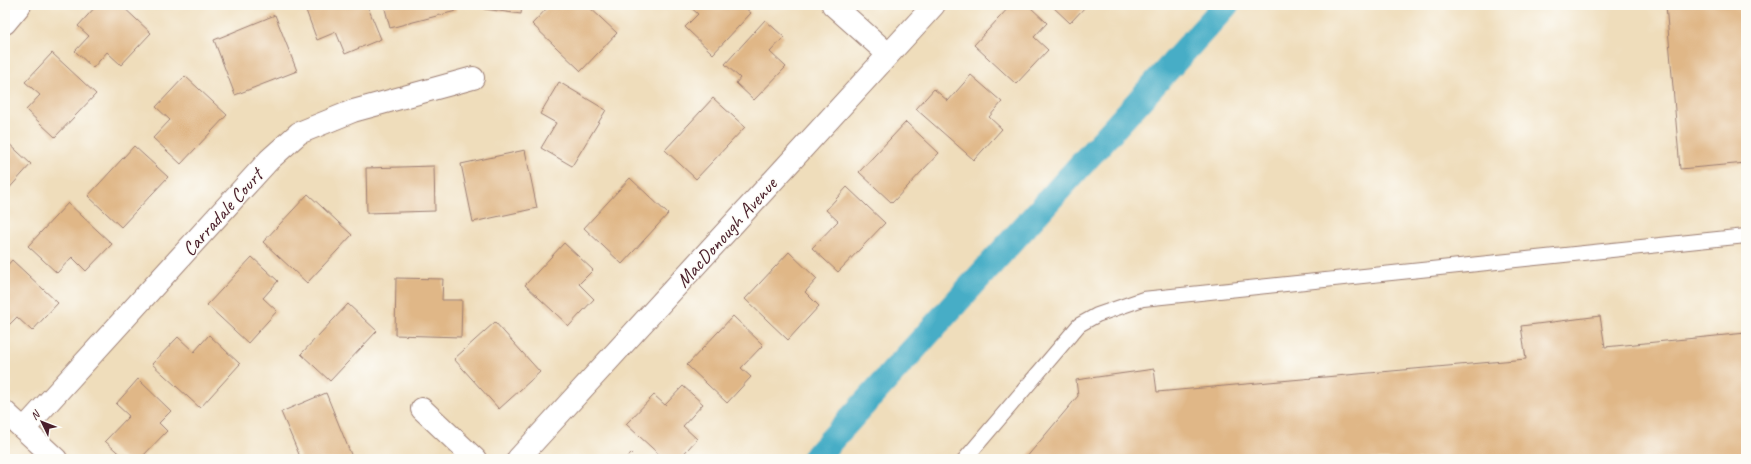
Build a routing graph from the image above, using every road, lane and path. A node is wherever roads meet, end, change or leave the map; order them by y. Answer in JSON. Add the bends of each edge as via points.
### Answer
{"nodes":[{"id":1,"x":833,"y":5,"type":"edge"},
{"id":2,"x":934,"y":5,"type":"edge"},
{"id":3,"x":888,"y":54,"type":"junction"},
{"id":4,"x":473,"y":78,"type":"dead end"},
{"id":5,"x":1746,"y":236,"type":"edge"},
{"id":6,"x":422,"y":409,"type":"dead end"},
{"id":7,"x":5,"y":412,"type":"edge"},
{"id":8,"x":24,"y":428,"type":"junction"},
{"id":9,"x":56,"y":459,"type":"edge"},
{"id":10,"x":475,"y":459,"type":"edge"},
{"id":11,"x":518,"y":459,"type":"edge"},
{"id":12,"x":965,"y":459,"type":"edge"}],
"edges":[{"from":1,"to":3,"type":"street"},
{"from":2,"to":3,"type":"street","name":"MacDonough Avenue"},
{"from":3,"to":11,"type":"street","name":"MacDonough Avenue"},
{"from":4,"to":8,"type":"street","name":"Carradale Court","via":[[353,111],[299,133],[269,160]]},
{"from":5,"to":12,"type":"lane","via":[[1143,299],[1097,314],[1079,325]]},
{"from":6,"to":10,"type":"street"},
{"from":7,"to":8,"type":"street"},
{"from":8,"to":9,"type":"street"}]}
